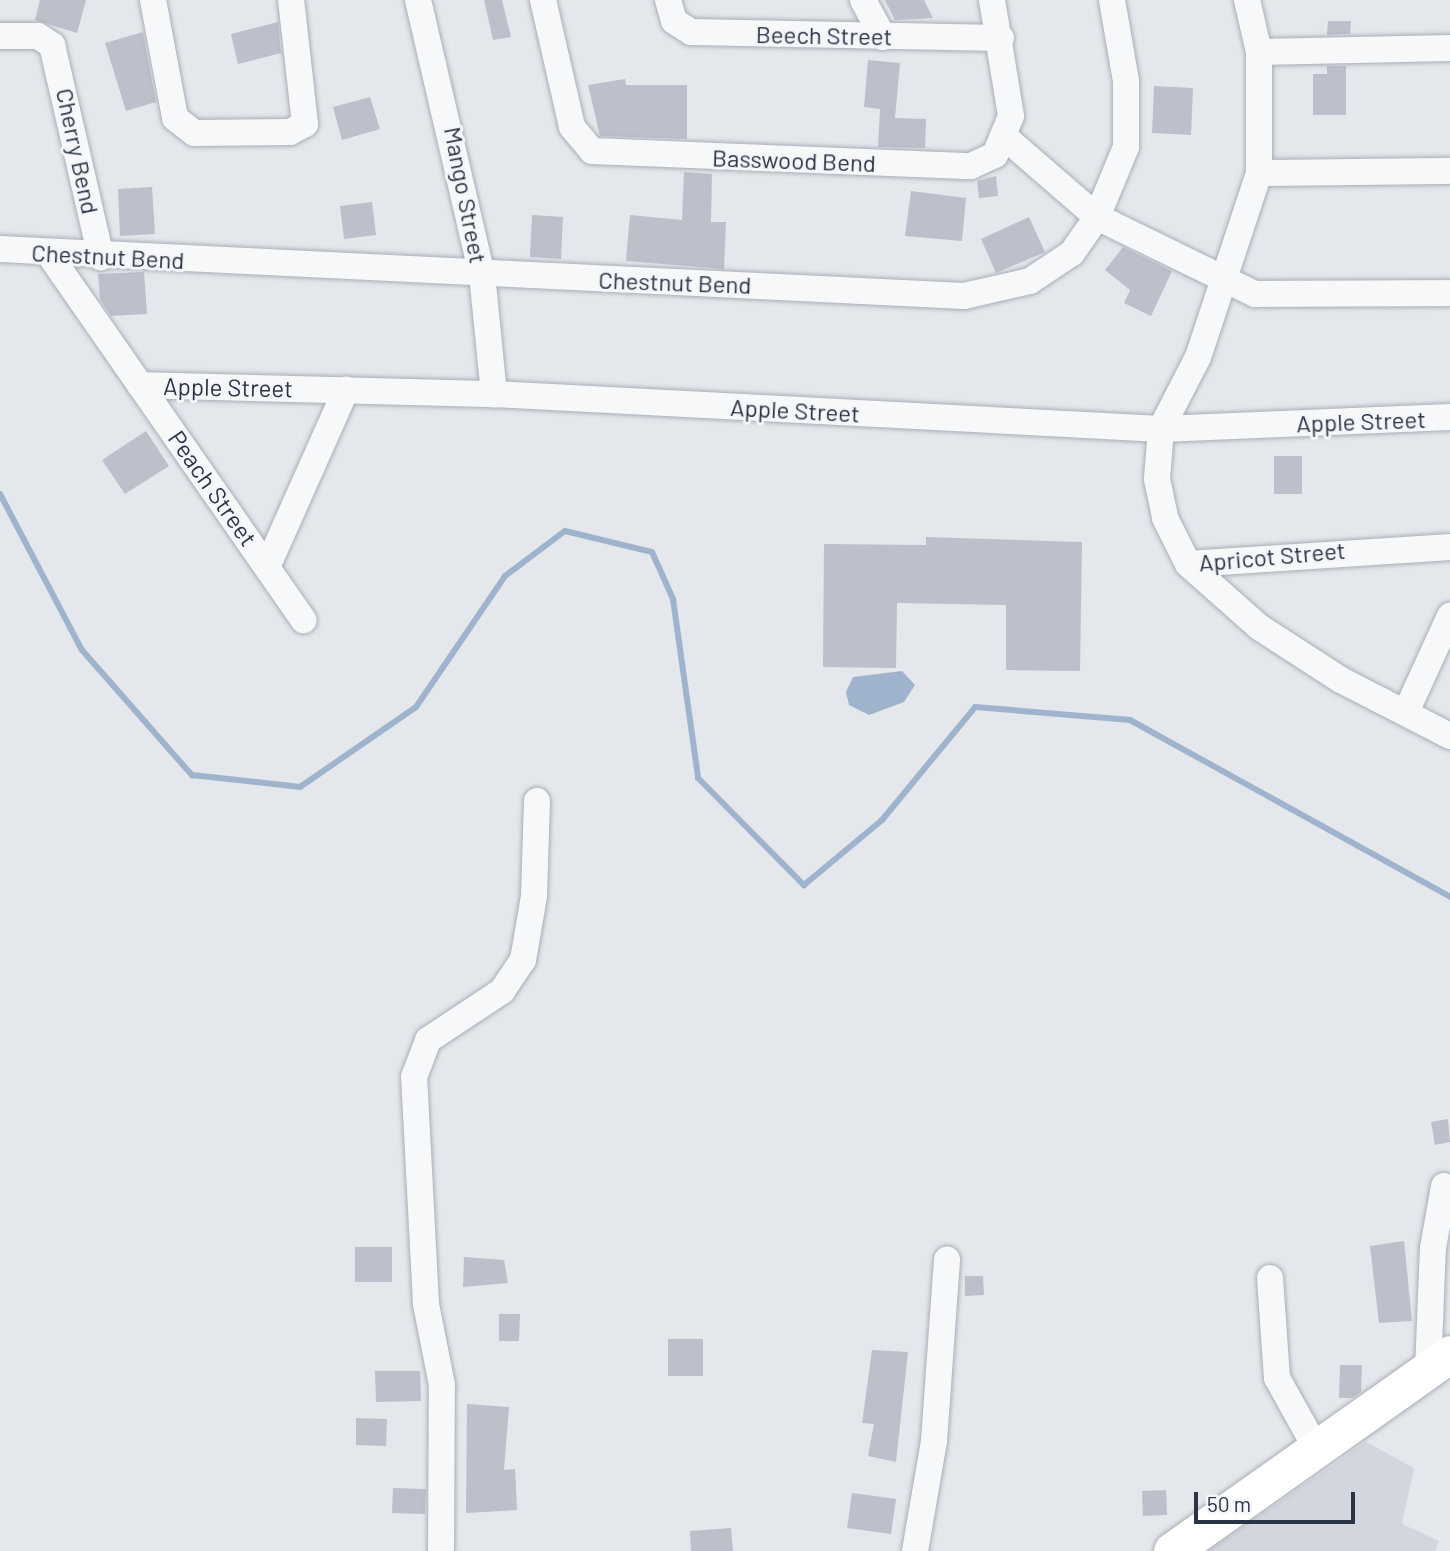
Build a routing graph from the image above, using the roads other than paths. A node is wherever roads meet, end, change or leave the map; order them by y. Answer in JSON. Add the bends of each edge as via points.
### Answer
{"nodes":[{"id":1,"x":153,"y":0,"type":"edge"},
{"id":2,"x":291,"y":0,"type":"edge"},
{"id":3,"x":418,"y":0,"type":"edge"},
{"id":4,"x":543,"y":0,"type":"edge"},
{"id":5,"x":667,"y":0,"type":"edge"},
{"id":6,"x":863,"y":0,"type":"edge"},
{"id":7,"x":992,"y":0,"type":"edge"},
{"id":8,"x":1112,"y":0,"type":"edge"},
{"id":9,"x":1247,"y":0,"type":"edge"},
{"id":10,"x":0,"y":36,"type":"edge"},
{"id":11,"x":883,"y":37,"type":"junction"},
{"id":12,"x":1001,"y":38,"type":"junction"},
{"id":13,"x":1450,"y":48,"type":"edge"},
{"id":14,"x":1259,"y":52,"type":"junction"},
{"id":15,"x":1007,"y":139,"type":"junction"},
{"id":16,"x":1450,"y":171,"type":"edge"},
{"id":17,"x":1259,"y":173,"type":"junction"},
{"id":18,"x":1097,"y":217,"type":"junction"},
{"id":19,"x":0,"y":249,"type":"edge"},
{"id":20,"x":49,"y":254,"type":"junction"},
{"id":21,"x":101,"y":257,"type":"junction"},
{"id":22,"x":482,"y":274,"type":"junction"},
{"id":23,"x":1227,"y":279,"type":"junction"},
{"id":24,"x":1450,"y":293,"type":"edge"},
{"id":25,"x":140,"y":385,"type":"junction"},
{"id":26,"x":346,"y":390,"type":"junction"},
{"id":27,"x":494,"y":394,"type":"junction"},
{"id":28,"x":1450,"y":417,"type":"edge"},
{"id":29,"x":1161,"y":429,"type":"junction"},
{"id":30,"x":1450,"y":547,"type":"edge"},
{"id":31,"x":1188,"y":564,"type":"junction"},
{"id":32,"x":268,"y":565,"type":"junction"},
{"id":33,"x":1450,"y":616,"type":"edge"},
{"id":34,"x":303,"y":620,"type":"dead end"},
{"id":35,"x":1406,"y":712,"type":"junction"},
{"id":36,"x":1450,"y":736,"type":"edge"},
{"id":37,"x":537,"y":801,"type":"dead end"},
{"id":38,"x":1444,"y":1186,"type":"dead end"},
{"id":39,"x":947,"y":1259,"type":"dead end"},
{"id":40,"x":1270,"y":1278,"type":"dead end"},
{"id":41,"x":1445,"y":1358,"type":"edge"},
{"id":42,"x":1317,"y":1448,"type":"junction"},
{"id":43,"x":442,"y":1551,"type":"edge"},
{"id":44,"x":915,"y":1551,"type":"edge"},
{"id":45,"x":1172,"y":1551,"type":"edge"}],
"edges":[{"from":1,"to":2,"type":"street","via":[[179,125],[194,133],[290,132],[305,124]]},
{"from":3,"to":22,"type":"street","name":"Mango Street"},
{"from":4,"to":15,"type":"street","name":"Basswood Bend","via":[[572,127],[592,151],[971,166],[995,155]]},
{"from":5,"to":11,"type":"street","name":"Beech Street","via":[[674,21],[691,32]]},
{"from":6,"to":11,"type":"street"},
{"from":7,"to":12,"type":"street"},
{"from":8,"to":18,"type":"street","name":"Chestnut Bend","via":[[1126,81],[1126,147]]},
{"from":9,"to":14,"type":"street","name":"Apricot Street"},
{"from":10,"to":21,"type":"street","name":"Cherry Bend","via":[[38,36],[52,45]]},
{"from":11,"to":12,"type":"street","name":"Beech Street"},
{"from":12,"to":15,"type":"street","via":[[1011,116]]},
{"from":13,"to":14,"type":"street"},
{"from":14,"to":17,"type":"street","name":"Apricot Street"},
{"from":15,"to":18,"type":"street"},
{"from":16,"to":17,"type":"street"},
{"from":17,"to":23,"type":"street","name":"Apricot Street"},
{"from":18,"to":22,"type":"street","name":"Chestnut Bend","via":[[1072,253],[1030,281],[964,296]]},
{"from":18,"to":23,"type":"street"},
{"from":19,"to":20,"type":"street","name":"Chestnut Bend"},
{"from":20,"to":21,"type":"street","name":"Chestnut Bend"},
{"from":20,"to":25,"type":"street","name":"Peach Street"},
{"from":21,"to":22,"type":"street","name":"Chestnut Bend"},
{"from":22,"to":27,"type":"street","name":"Mango Street"},
{"from":23,"to":24,"type":"street","via":[[1255,294]]},
{"from":23,"to":29,"type":"street","name":"Apricot Street"},
{"from":25,"to":26,"type":"street","name":"Apple Street"},
{"from":25,"to":32,"type":"street","name":"Peach Street"},
{"from":26,"to":27,"type":"street","name":"Apple Street"},
{"from":26,"to":32,"type":"street"},
{"from":27,"to":29,"type":"street","name":"Apple Street"},
{"from":28,"to":29,"type":"street","name":"Apple Street"},
{"from":29,"to":31,"type":"street","name":"Apricot Street","via":[[1157,479],[1165,517]]},
{"from":30,"to":31,"type":"street","name":"Apricot Street"},
{"from":31,"to":35,"type":"street","via":[[1259,627],[1341,680]]},
{"from":32,"to":34,"type":"street","name":"Peach Street"},
{"from":33,"to":35,"type":"street"},
{"from":35,"to":36,"type":"street"},
{"from":37,"to":43,"type":"street","via":[[534,896],[523,960],[502,991],[428,1040],[414,1077],[426,1304],[442,1385]]},
{"from":38,"to":41,"type":"street","via":[[1433,1248]]},
{"from":39,"to":44,"type":"street","via":[[934,1441]]},
{"from":40,"to":42,"type":"street","via":[[1277,1378]]},
{"from":41,"to":42,"type":"street"},
{"from":42,"to":45,"type":"street"}]}
